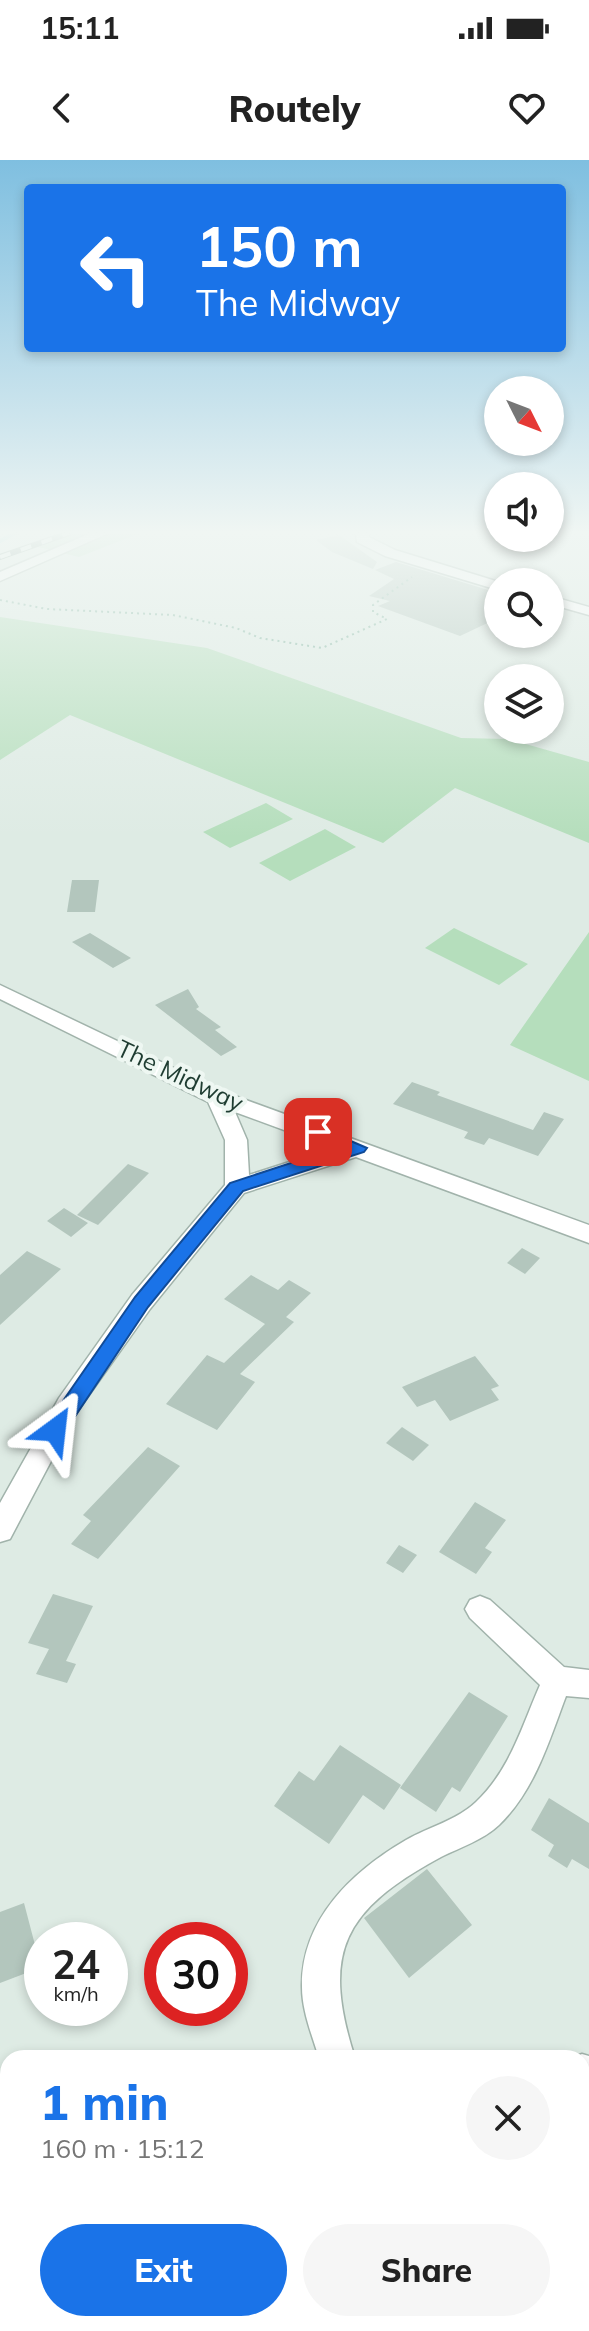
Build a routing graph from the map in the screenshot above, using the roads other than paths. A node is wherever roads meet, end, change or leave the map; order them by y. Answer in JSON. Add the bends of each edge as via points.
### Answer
{"nodes":[{"id":1,"x":0,"y":991,"type":"edge"},
{"id":2,"x":216,"y":1097,"type":"junction"},
{"id":3,"x":358,"y":1148,"type":"junction"},
{"id":4,"x":236,"y":1187,"type":"junction"},
{"id":5,"x":589,"y":1234,"type":"edge"},
{"id":6,"x":0,"y":1530,"type":"edge"},
{"id":7,"x":480,"y":1609,"type":"dead end"},
{"id":8,"x":573,"y":1682,"type":"edge"},
{"id":9,"x":335,"y":2050,"type":"edge"}],
"edges":[{"from":1,"to":2,"type":"street","name":"The Midway"},
{"from":2,"to":3,"type":"street","name":"The Midway"},
{"from":2,"to":4,"type":"street","via":[[240,1149]]},
{"from":3,"to":4,"type":"street"},
{"from":3,"to":5,"type":"street","name":"The Midway"},
{"from":4,"to":6,"type":"street","via":[[141,1302],[68,1405]]},
{"from":7,"to":8,"type":"street"},
{"from":8,"to":9,"type":"street","via":[[489,1812],[372,1880],[349,1902],[334,1927],[320,1976]]}]}
